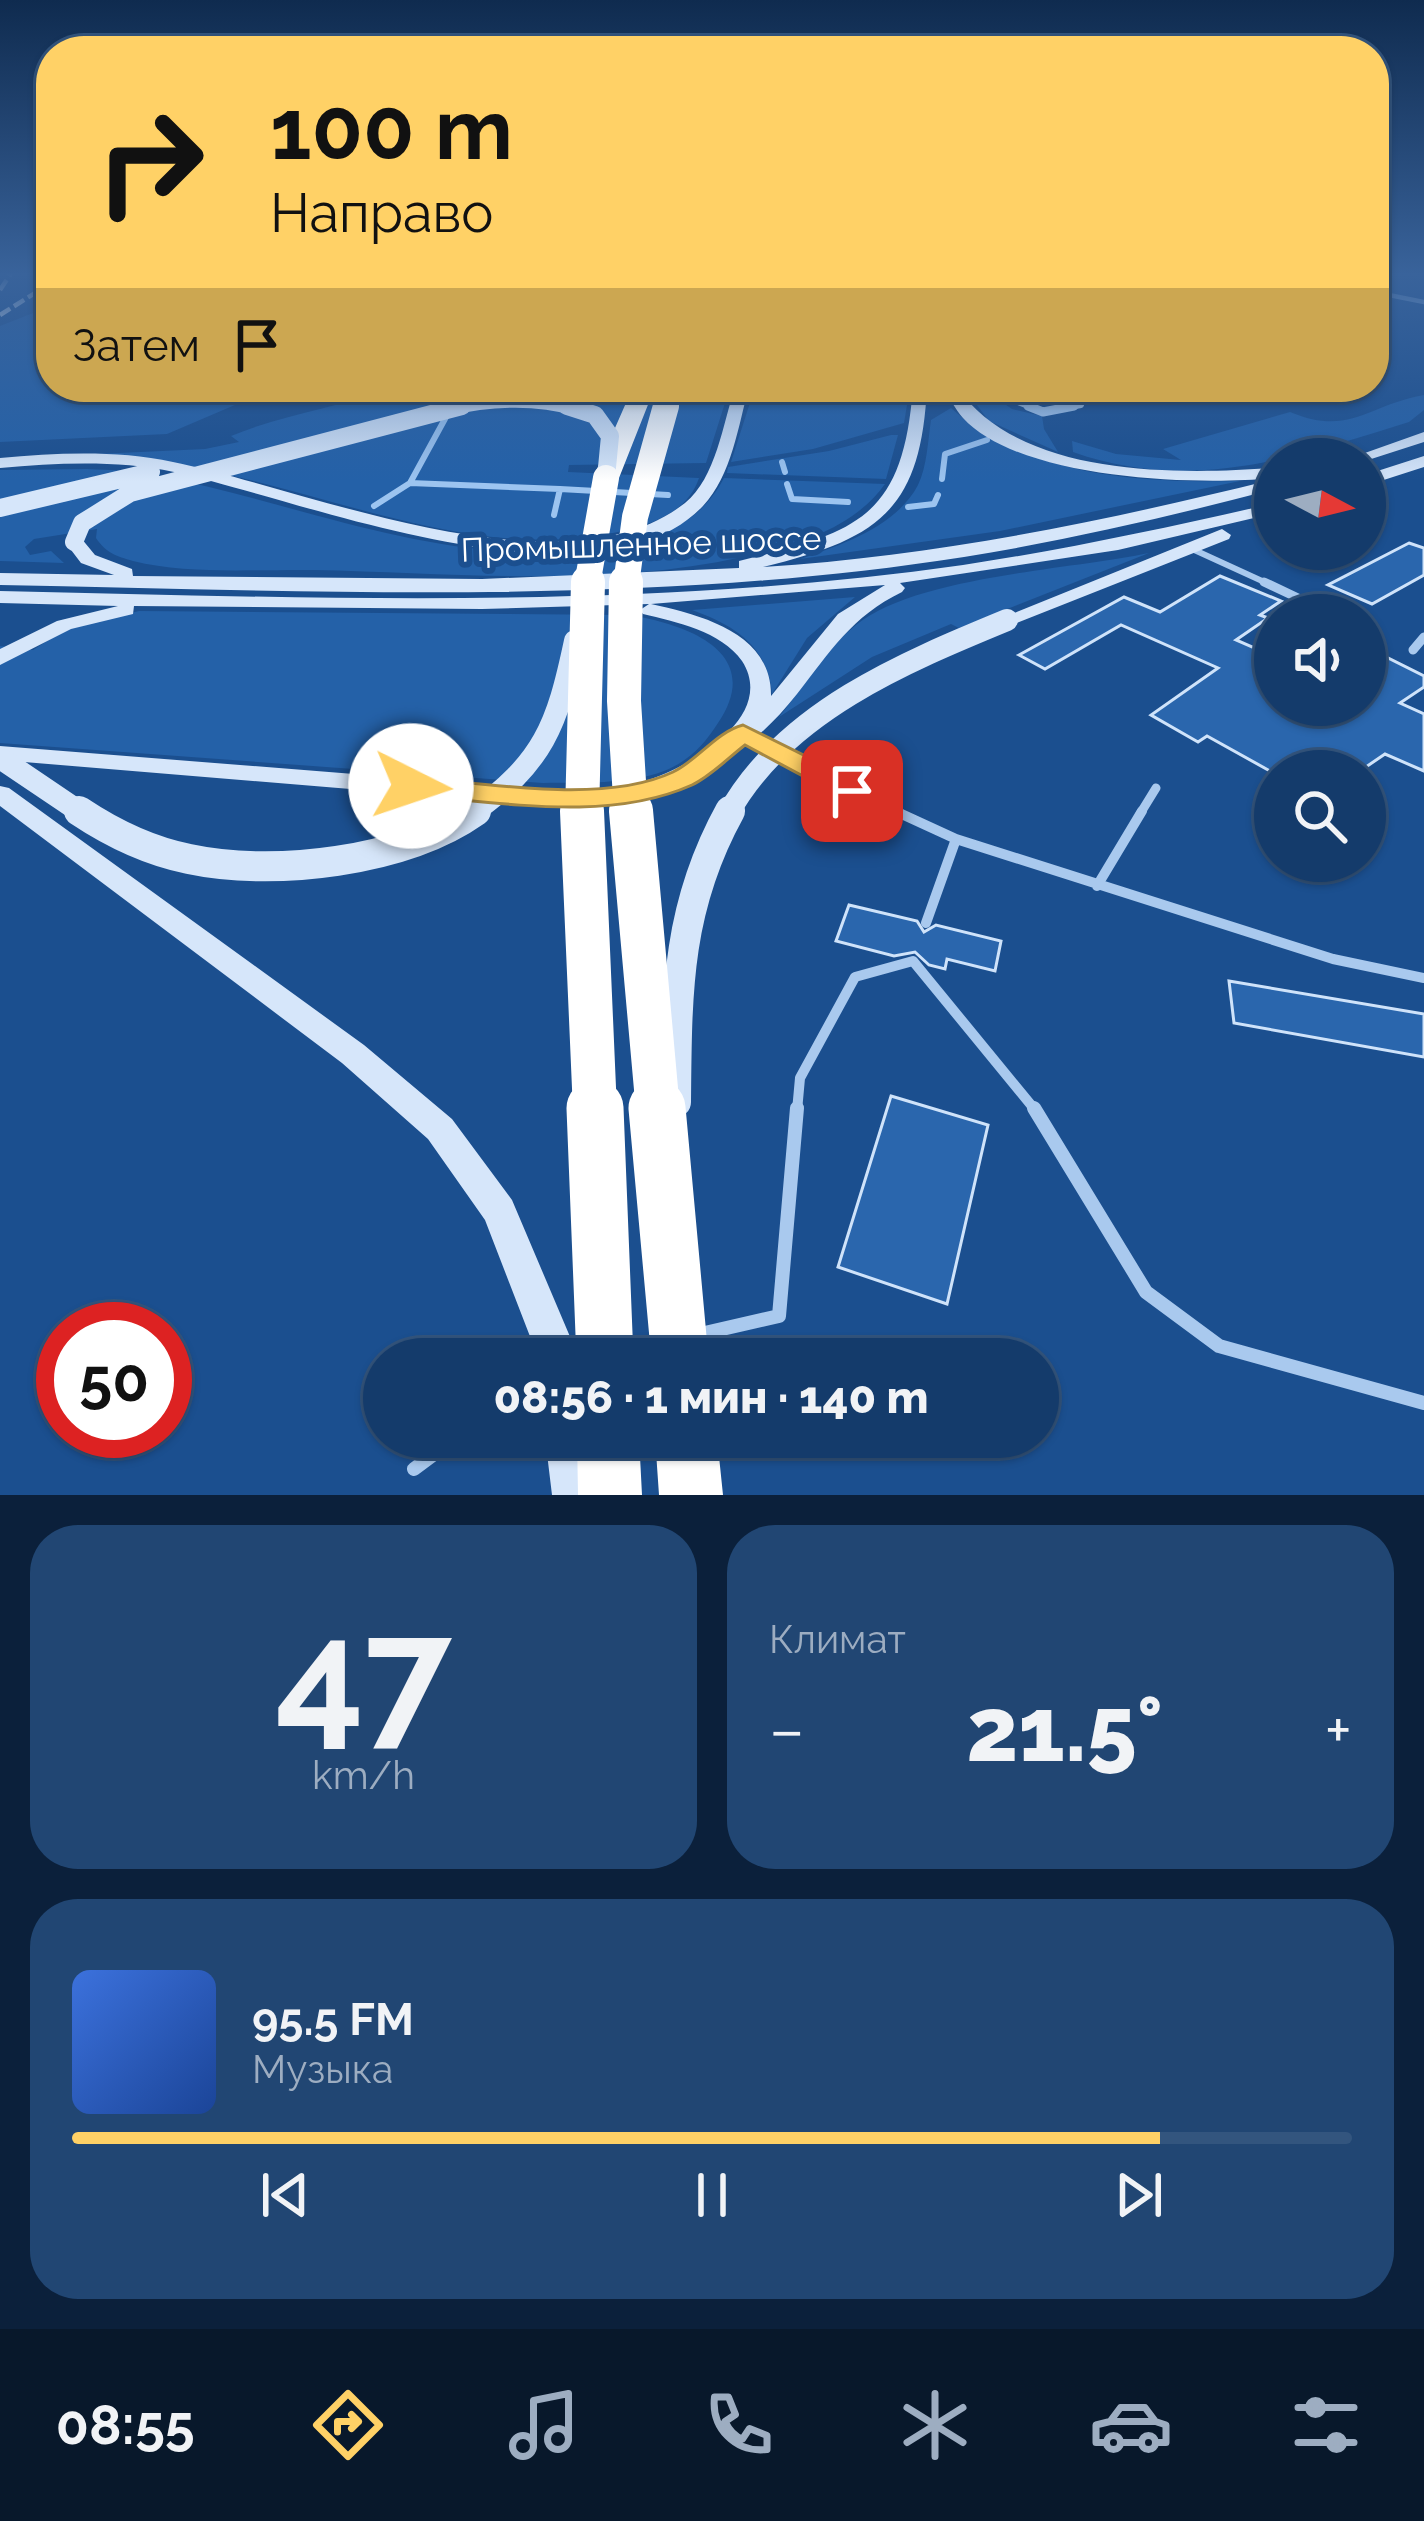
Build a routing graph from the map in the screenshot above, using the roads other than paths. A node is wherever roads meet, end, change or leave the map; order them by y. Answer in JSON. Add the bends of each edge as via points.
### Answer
{"nodes":[{"id":1,"x":441,"y":402,"type":"edge"},
{"id":2,"x":638,"y":402,"type":"edge"},
{"id":3,"x":667,"y":402,"type":"edge"},
{"id":4,"x":737,"y":402,"type":"edge"},
{"id":5,"x":918,"y":402,"type":"edge"},
{"id":6,"x":957,"y":402,"type":"edge"},
{"id":7,"x":1014,"y":402,"type":"edge"},
{"id":8,"x":1082,"y":402,"type":"edge"},
{"id":9,"x":1424,"y":436,"type":"edge"},
{"id":10,"x":1386,"y":449,"type":"edge"},
{"id":11,"x":1424,"y":461,"type":"edge"},
{"id":12,"x":0,"y":463,"type":"edge"},
{"id":13,"x":1254,"y":474,"type":"edge"},
{"id":14,"x":1386,"y":474,"type":"edge"},
{"id":15,"x":606,"y":478,"type":"junction"},
{"id":16,"x":1254,"y":490,"type":"edge"},
{"id":17,"x":0,"y":508,"type":"edge"},
{"id":18,"x":1254,"y":516,"type":"edge"},
{"id":19,"x":1254,"y":520,"type":"edge"},
{"id":20,"x":1190,"y":548,"type":"junction"},
{"id":21,"x":974,"y":571,"type":"junction"},
{"id":22,"x":0,"y":579,"type":"edge"},
{"id":23,"x":181,"y":582,"type":"junction"},
{"id":24,"x":637,"y":582,"type":"junction"},
{"id":25,"x":1289,"y":594,"type":"edge"},
{"id":26,"x":0,"y":597,"type":"edge"},
{"id":27,"x":577,"y":601,"type":"junction"},
{"id":28,"x":236,"y":602,"type":"junction"},
{"id":29,"x":1424,"y":637,"type":"edge"},
{"id":30,"x":1413,"y":650,"type":"dead end"},
{"id":31,"x":0,"y":658,"type":"edge"},
{"id":32,"x":743,"y":733,"type":"junction"},
{"id":33,"x":0,"y":755,"type":"edge"},
{"id":34,"x":1156,"y":788,"type":"dead end"},
{"id":35,"x":0,"y":794,"type":"edge"},
{"id":36,"x":956,"y":839,"type":"junction"},
{"id":37,"x":1097,"y":886,"type":"junction"},
{"id":38,"x":926,"y":923,"type":"dead end"},
{"id":39,"x":1424,"y":978,"type":"edge"},
{"id":40,"x":672,"y":1255,"type":"junction"},
{"id":41,"x":548,"y":1338,"type":"edge"},
{"id":42,"x":604,"y":1338,"type":"edge"},
{"id":43,"x":678,"y":1338,"type":"edge"},
{"id":44,"x":680,"y":1338,"type":"edge"},
{"id":45,"x":1424,"y":1403,"type":"edge"},
{"id":46,"x":429,"y":1458,"type":"edge"},
{"id":47,"x":569,"y":1458,"type":"edge"},
{"id":48,"x":609,"y":1458,"type":"edge"},
{"id":49,"x":688,"y":1458,"type":"edge"},
{"id":50,"x":414,"y":1469,"type":"dead end"},
{"id":51,"x":574,"y":1495,"type":"edge"},
{"id":52,"x":610,"y":1495,"type":"edge"},
{"id":53,"x":691,"y":1495,"type":"edge"}],
"edges":[{"from":1,"to":17,"type":"main road","bridge":true},
{"from":2,"to":15,"type":"highway","bridge":true},
{"from":3,"to":40,"type":"highway","bridge":true,"via":[[638,490],[621,640]]},
{"from":4,"to":12,"type":"main road","via":[[694,506],[649,533],[606,544],[441,536],[144,463]]},
{"from":5,"to":24,"type":"main road","via":[[909,467],[874,515],[803,550]]},
{"from":6,"to":13,"type":"main road","via":[[981,424],[1056,457],[1166,476]]},
{"from":7,"to":8,"type":"street","via":[[1043,412]]},
{"from":9,"to":10,"type":"main road"},
{"from":11,"to":14,"type":"main road"},
{"from":15,"to":23,"type":"main road","bridge":true,"via":[[610,436],[595,415],[553,402],[477,404],[151,485],[82,523],[77,550],[100,565]]},
{"from":15,"to":27,"type":"highway","bridge":true},
{"from":16,"to":24,"type":"main road","name":"Промышленное шоссе","via":[[960,554]]},
{"from":18,"to":21,"type":"main road","name":"Промышленное шоссе"},
{"from":19,"to":20,"type":"main road"},
{"from":20,"to":25,"type":"lane"},
{"from":20,"to":40,"type":"main road","bridge":true,"via":[[897,668],[820,713],[755,776],[715,837],[681,950]]},
{"from":21,"to":27,"type":"main road","name":"Промышленное шоссе","via":[[787,592]]},
{"from":21,"to":32,"type":"main road","via":[[895,589],[848,614]]},
{"from":22,"to":23,"type":"main road","name":"Промышленное шоссе"},
{"from":23,"to":24,"type":"main road","name":"Промышленное шоссе"},
{"from":26,"to":28,"type":"main road","name":"Промышленное шоссе"},
{"from":27,"to":28,"type":"main road","name":"Промышленное шоссе"},
{"from":27,"to":32,"type":"main road","via":[[671,614],[736,642],[759,672],[761,692]]},
{"from":27,"to":33,"type":"main road","bridge":true,"via":[[560,708],[535,759],[464,818],[377,852],[278,866],[170,855],[119,834]]},
{"from":27,"to":42,"type":"highway","bridge":true},
{"from":28,"to":31,"type":"main road","via":[[120,610],[39,634]]},
{"from":29,"to":30,"type":"lane"},
{"from":32,"to":33,"type":"main road","via":[[684,778],[586,798]]},
{"from":32,"to":36,"type":"lane"},
{"from":34,"to":37,"type":"lane"},
{"from":35,"to":41,"type":"main road","via":[[353,1054],[440,1130],[499,1210]]},
{"from":36,"to":37,"type":"lane"},
{"from":36,"to":38,"type":"lane"},
{"from":37,"to":39,"type":"lane","via":[[1334,959]]},
{"from":40,"to":43,"type":"highway","bridge":true},
{"from":44,"to":45,"type":"lane","via":[[779,1316],[800,1078],[855,977],[913,961],[1024,1092],[1146,1292],[1219,1346]]},
{"from":46,"to":50,"type":"lane"},
{"from":47,"to":51,"type":"main road"},
{"from":48,"to":52,"type":"highway"},
{"from":49,"to":53,"type":"highway"}]}
